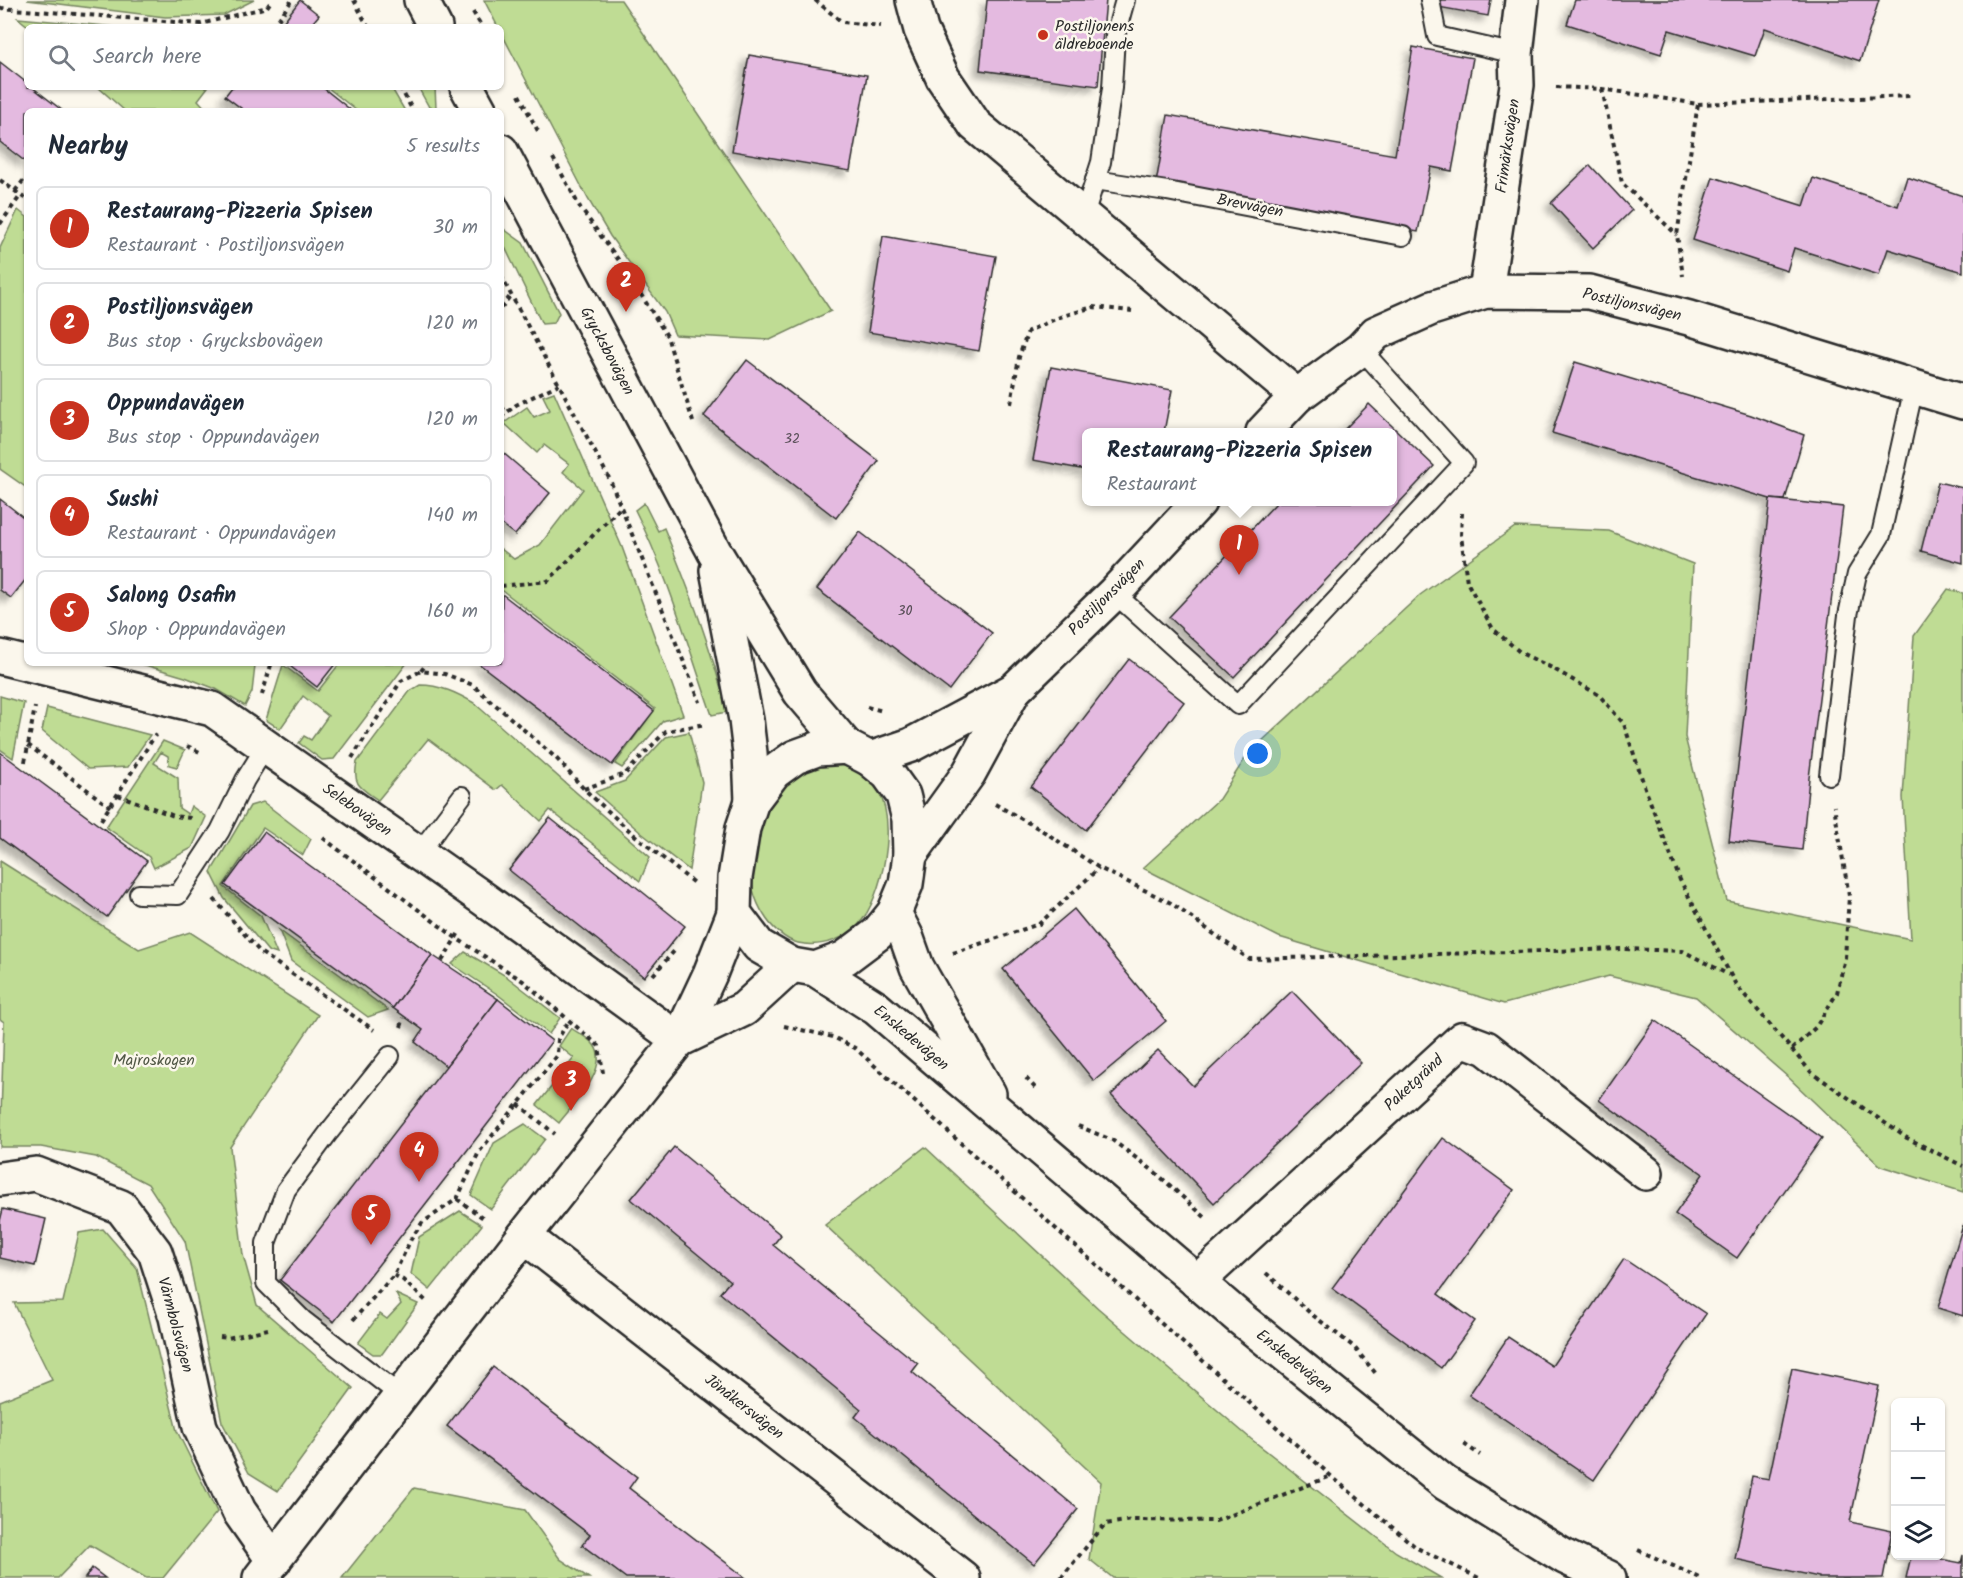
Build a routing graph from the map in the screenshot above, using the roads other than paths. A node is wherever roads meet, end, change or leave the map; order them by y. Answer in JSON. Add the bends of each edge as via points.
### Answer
{"nodes":[{"id":1,"x":421,"y":0,"type":"edge"},
{"id":2,"x":1125,"y":0,"type":"edge"},
{"id":3,"x":1430,"y":0,"type":"edge"},
{"id":4,"x":1522,"y":0,"type":"edge"},
{"id":5,"x":917,"y":15,"type":"edge"},
{"id":6,"x":433,"y":24,"type":"edge"},
{"id":7,"x":1516,"y":70,"type":"junction"},
{"id":8,"x":469,"y":90,"type":"edge"},
{"id":9,"x":478,"y":108,"type":"edge"},
{"id":10,"x":504,"y":157,"type":"edge"},
{"id":11,"x":1095,"y":180,"type":"junction"},
{"id":12,"x":1083,"y":215,"type":"junction"},
{"id":13,"x":1403,"y":236,"type":"dead end"},
{"id":14,"x":1486,"y":291,"type":"junction"},
{"id":15,"x":1360,"y":349,"type":"junction"},
{"id":16,"x":1914,"y":387,"type":"junction"},
{"id":17,"x":1297,"y":396,"type":"junction"},
{"id":18,"x":1963,"y":402,"type":"edge"},
{"id":19,"x":1267,"y":428,"type":"edge"},
{"id":20,"x":1194,"y":506,"type":"edge"},
{"id":21,"x":714,"y":551,"type":"junction"},
{"id":22,"x":1114,"y":593,"type":"junction"},
{"id":23,"x":0,"y":657,"type":"edge"},
{"id":24,"x":24,"y":663,"type":"edge"},
{"id":25,"x":34,"y":666,"type":"edge"},
{"id":26,"x":1014,"y":690,"type":"junction"},
{"id":27,"x":266,"y":746,"type":"junction"},
{"id":28,"x":858,"y":753,"type":"junction"},
{"id":29,"x":1829,"y":775,"type":"road end"},
{"id":30,"x":462,"y":796,"type":"dead end"},
{"id":31,"x":752,"y":801,"type":"junction"},
{"id":32,"x":419,"y":853,"type":"junction"},
{"id":33,"x":910,"y":855,"type":"junction"},
{"id":34,"x":139,"y":894,"type":"dead end"},
{"id":35,"x":894,"y":912,"type":"junction"},
{"id":36,"x":734,"y":913,"type":"junction"},
{"id":37,"x":804,"y":967,"type":"junction"},
{"id":38,"x":679,"y":1040,"type":"junction"},
{"id":39,"x":390,"y":1056,"type":"dead end"},
{"id":40,"x":1001,"y":1115,"type":"junction"},
{"id":41,"x":1646,"y":1173,"type":"dead end"},
{"id":42,"x":0,"y":1179,"type":"edge"},
{"id":43,"x":524,"y":1236,"type":"junction"},
{"id":44,"x":1197,"y":1282,"type":"junction"},
{"id":45,"x":400,"y":1396,"type":"junction"},
{"id":46,"x":267,"y":1569,"type":"edge"},
{"id":47,"x":963,"y":1578,"type":"edge"},
{"id":48,"x":1609,"y":1578,"type":"edge"}],
"edges":[{"from":1,"to":6,"type":"street"},
{"from":2,"to":11,"type":"lane","via":[[1115,36],[1112,88]]},
{"from":3,"to":7,"type":"lane","via":[[1437,36]]},
{"from":4,"to":7,"type":"street","name":"Frimärksvägen"},
{"from":5,"to":12,"type":"street","via":[[943,78],[975,125]]},
{"from":7,"to":14,"type":"street","name":"Frimärksvägen"},
{"from":8,"to":9,"type":"street"},
{"from":10,"to":21,"type":"street","name":"Grycksbovägen"},
{"from":11,"to":12,"type":"lane"},
{"from":11,"to":13,"type":"lane","name":"Brevvägen"},
{"from":12,"to":17,"type":"street"},
{"from":14,"to":15,"type":"street","name":"Postiljonsvägen","via":[[1432,308],[1376,333]]},
{"from":14,"to":16,"type":"street","name":"Postiljonsvägen","via":[[1589,292],[1689,318]]},
{"from":15,"to":17,"type":"street","name":"Postiljonsvägen"},
{"from":15,"to":22,"type":"lane","via":[[1464,463],[1238,705]]},
{"from":16,"to":18,"type":"street","name":"Postiljonsvägen"},
{"from":16,"to":29,"type":"lane","via":[[1881,535],[1857,574],[1848,615]]},
{"from":17,"to":19,"type":"street","name":"Postiljonsvägen"},
{"from":20,"to":22,"type":"street","name":"Postiljonsvägen"},
{"from":21,"to":28,"type":"street","name":"Grycksbovägen","via":[[800,692]]},
{"from":21,"to":31,"type":"street","name":"Grycksbovägen","via":[[746,720]]},
{"from":22,"to":26,"type":"street","name":"Postiljonsvägen"},
{"from":23,"to":24,"type":"street","name":"Selebovägen"},
{"from":25,"to":27,"type":"street","name":"Selebovägen","via":[[212,709]]},
{"from":26,"to":28,"type":"street","name":"Postiljonsvägen","via":[[911,745]]},
{"from":26,"to":33,"type":"street","name":"Postiljonsvägen","via":[[969,773]]},
{"from":27,"to":32,"type":"street","name":"Selebovägen"},
{"from":27,"to":34,"type":"lane","via":[[220,831],[178,895]]},
{"from":28,"to":31,"type":"street","via":[[817,749],[795,757],[774,772]]},
{"from":28,"to":33,"type":"street","via":[[888,774],[903,795],[909,819]]},
{"from":30,"to":32,"type":"lane"},
{"from":31,"to":36,"type":"street","via":[[743,828]]},
{"from":32,"to":38,"type":"street","name":"Selebovägen"},
{"from":33,"to":35,"type":"street","via":[[906,884]]},
{"from":35,"to":37,"type":"street","via":[[877,934],[845,958]]},
{"from":35,"to":40,"type":"street","name":"Enskedevägen","via":[[917,967]]},
{"from":36,"to":37,"type":"street","name":"Enskedevägen","via":[[759,946]]},
{"from":36,"to":38,"type":"street"},
{"from":37,"to":38,"type":"street","via":[[744,1009]]},
{"from":37,"to":40,"type":"street","name":"Enskedevägen","via":[[876,1008]]},
{"from":38,"to":43,"type":"street"},
{"from":39,"to":45,"type":"lane","via":[[286,1190],[266,1243],[266,1283],[303,1320]]},
{"from":40,"to":44,"type":"street","name":"Enskedevägen"},
{"from":41,"to":44,"type":"street","name":"Paketgränd","via":[[1486,1048],[1462,1039]]},
{"from":42,"to":46,"type":"street","name":"Värmbolsvägen","via":[[36,1174],[120,1207],[155,1252],[176,1317],[200,1426]]},
{"from":43,"to":45,"type":"street"},
{"from":43,"to":47,"type":"street","name":"Jönåkersvägen"},
{"from":44,"to":48,"type":"street","name":"Enskedevägen","via":[[1445,1483],[1565,1557]]},
{"from":45,"to":46,"type":"street"}]}
